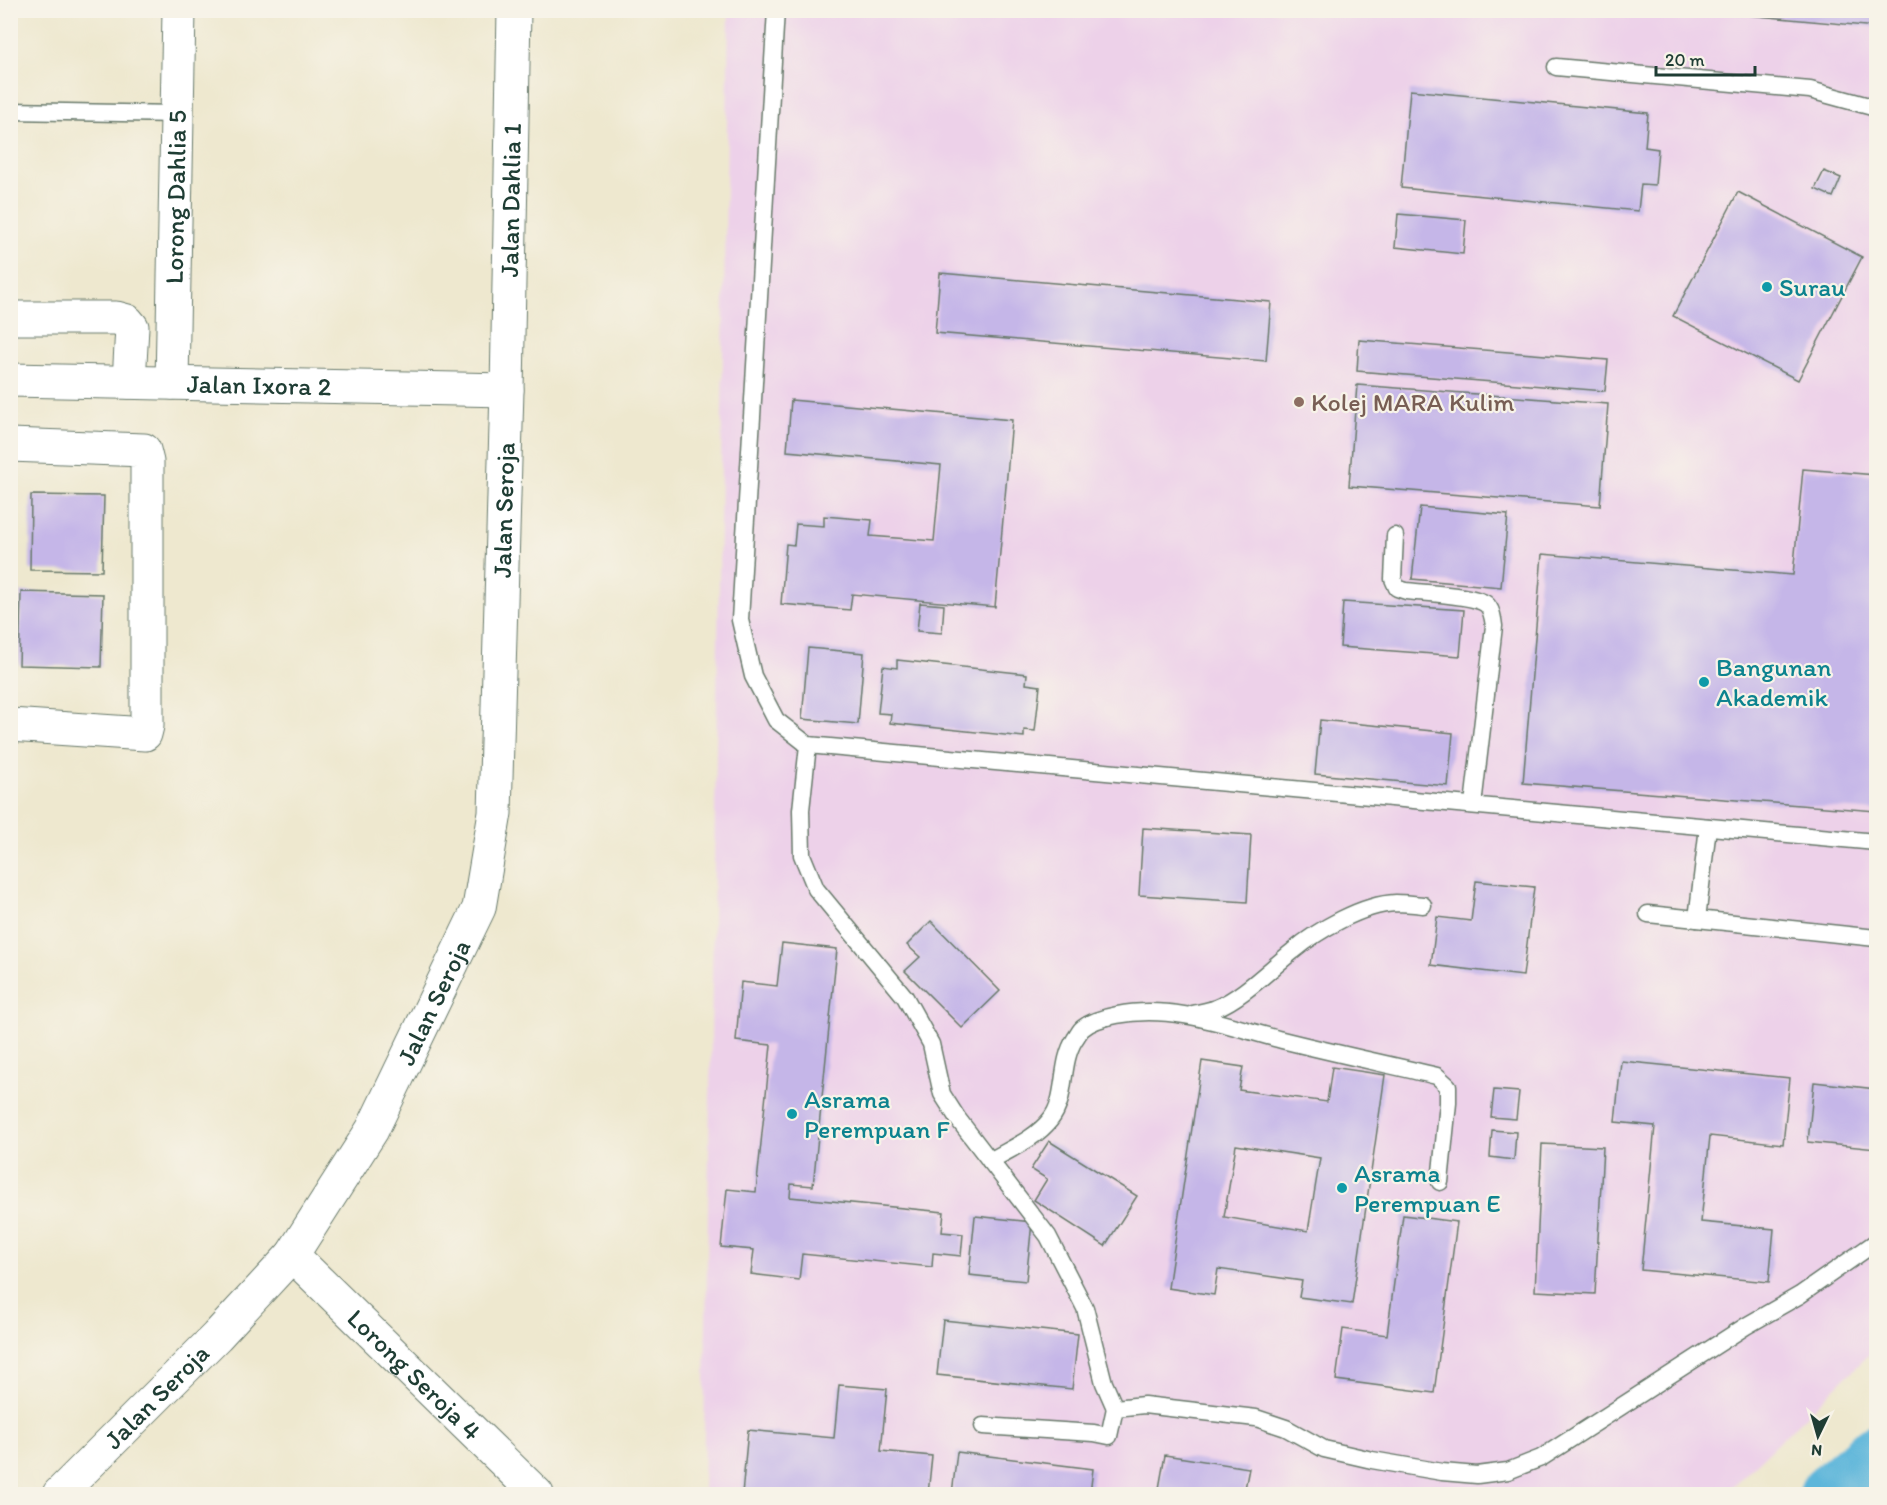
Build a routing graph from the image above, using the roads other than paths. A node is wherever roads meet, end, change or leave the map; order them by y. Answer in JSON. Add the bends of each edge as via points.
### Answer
{"nodes":[{"id":1,"x":178,"y":10,"type":"edge"},
{"id":2,"x":514,"y":10,"type":"edge"},
{"id":3,"x":776,"y":10,"type":"edge"},
{"id":4,"x":1556,"y":67,"type":"dead end"},
{"id":5,"x":1876,"y":108,"type":"edge"},
{"id":6,"x":10,"y":111,"type":"edge"},
{"id":7,"x":177,"y":114,"type":"junction"},
{"id":8,"x":10,"y":318,"type":"edge"},
{"id":9,"x":10,"y":380,"type":"edge"},
{"id":10,"x":129,"y":382,"type":"junction"},
{"id":11,"x":172,"y":383,"type":"junction"},
{"id":12,"x":507,"y":390,"type":"junction"},
{"id":13,"x":10,"y":445,"type":"edge"},
{"id":14,"x":1395,"y":536,"type":"dead end"},
{"id":15,"x":10,"y":725,"type":"edge"},
{"id":16,"x":808,"y":745,"type":"junction"},
{"id":17,"x":1473,"y":805,"type":"junction"},
{"id":18,"x":1708,"y":827,"type":"junction"},
{"id":19,"x":1876,"y":842,"type":"edge"},
{"id":20,"x":1423,"y":905,"type":"dead end"},
{"id":21,"x":1648,"y":914,"type":"dead end"},
{"id":22,"x":1697,"y":919,"type":"junction"},
{"id":23,"x":1876,"y":938,"type":"edge"},
{"id":24,"x":1190,"y":1015,"type":"junction"},
{"id":25,"x":990,"y":1161,"type":"junction"},
{"id":26,"x":1440,"y":1182,"type":"dead end"},
{"id":27,"x":1876,"y":1242,"type":"edge"},
{"id":28,"x":292,"y":1255,"type":"junction"},
{"id":29,"x":1115,"y":1408,"type":"junction"},
{"id":30,"x":983,"y":1426,"type":"dead end"},
{"id":31,"x":59,"y":1494,"type":"edge"},
{"id":32,"x":535,"y":1494,"type":"edge"}],
"edges":[{"from":1,"to":7,"type":"street","name":"Lorong Dahlia 5"},
{"from":2,"to":12,"type":"street","name":"Jalan Dahlia 1"},
{"from":3,"to":16,"type":"lane","via":[[740,620],[753,676],[776,720]]},
{"from":4,"to":5,"type":"lane","via":[[1810,90]]},
{"from":6,"to":7,"type":"lane"},
{"from":7,"to":11,"type":"street","name":"Lorong Dahlia 5"},
{"from":8,"to":10,"type":"street","via":[[127,321],[132,327]]},
{"from":9,"to":10,"type":"street","name":"Jalan Ixora 2"},
{"from":10,"to":11,"type":"street","name":"Jalan Ixora 2"},
{"from":11,"to":12,"type":"street","name":"Jalan Ixora 2"},
{"from":12,"to":28,"type":"street","name":"Jalan Seroja","via":[[495,813],[479,908],[372,1130]]},
{"from":13,"to":15,"type":"street","via":[[144,450],[147,462],[145,734]]},
{"from":14,"to":17,"type":"lane","via":[[1393,579],[1397,588],[1473,599],[1486,604],[1492,614],[1494,626]]},
{"from":16,"to":17,"type":"lane"},
{"from":16,"to":25,"type":"lane","via":[[801,810],[802,855],[816,888],[904,997],[931,1044],[942,1094]]},
{"from":17,"to":18,"type":"lane"},
{"from":18,"to":19,"type":"lane"},
{"from":18,"to":22,"type":"lane"},
{"from":20,"to":24,"type":"lane","via":[[1383,905],[1332,925],[1233,998],[1216,1008]]},
{"from":21,"to":22,"type":"lane"},
{"from":22,"to":23,"type":"lane"},
{"from":24,"to":25,"type":"lane","via":[[1127,1013],[1082,1028],[1070,1046],[1061,1098],[1051,1119],[1033,1136]]},
{"from":24,"to":26,"type":"lane","via":[[1437,1076],[1448,1086]]},
{"from":25,"to":29,"type":"lane","via":[[1048,1236],[1085,1308],[1104,1383]]},
{"from":27,"to":29,"type":"lane","via":[[1800,1295],[1541,1458],[1508,1471],[1477,1475],[1372,1460],[1324,1449],[1286,1428],[1256,1418],[1144,1405]]},
{"from":28,"to":31,"type":"street","name":"Jalan Seroja"},
{"from":28,"to":32,"type":"street","name":"Lorong Seroja 4"},
{"from":29,"to":30,"type":"lane","via":[[1110,1436]]}]}
